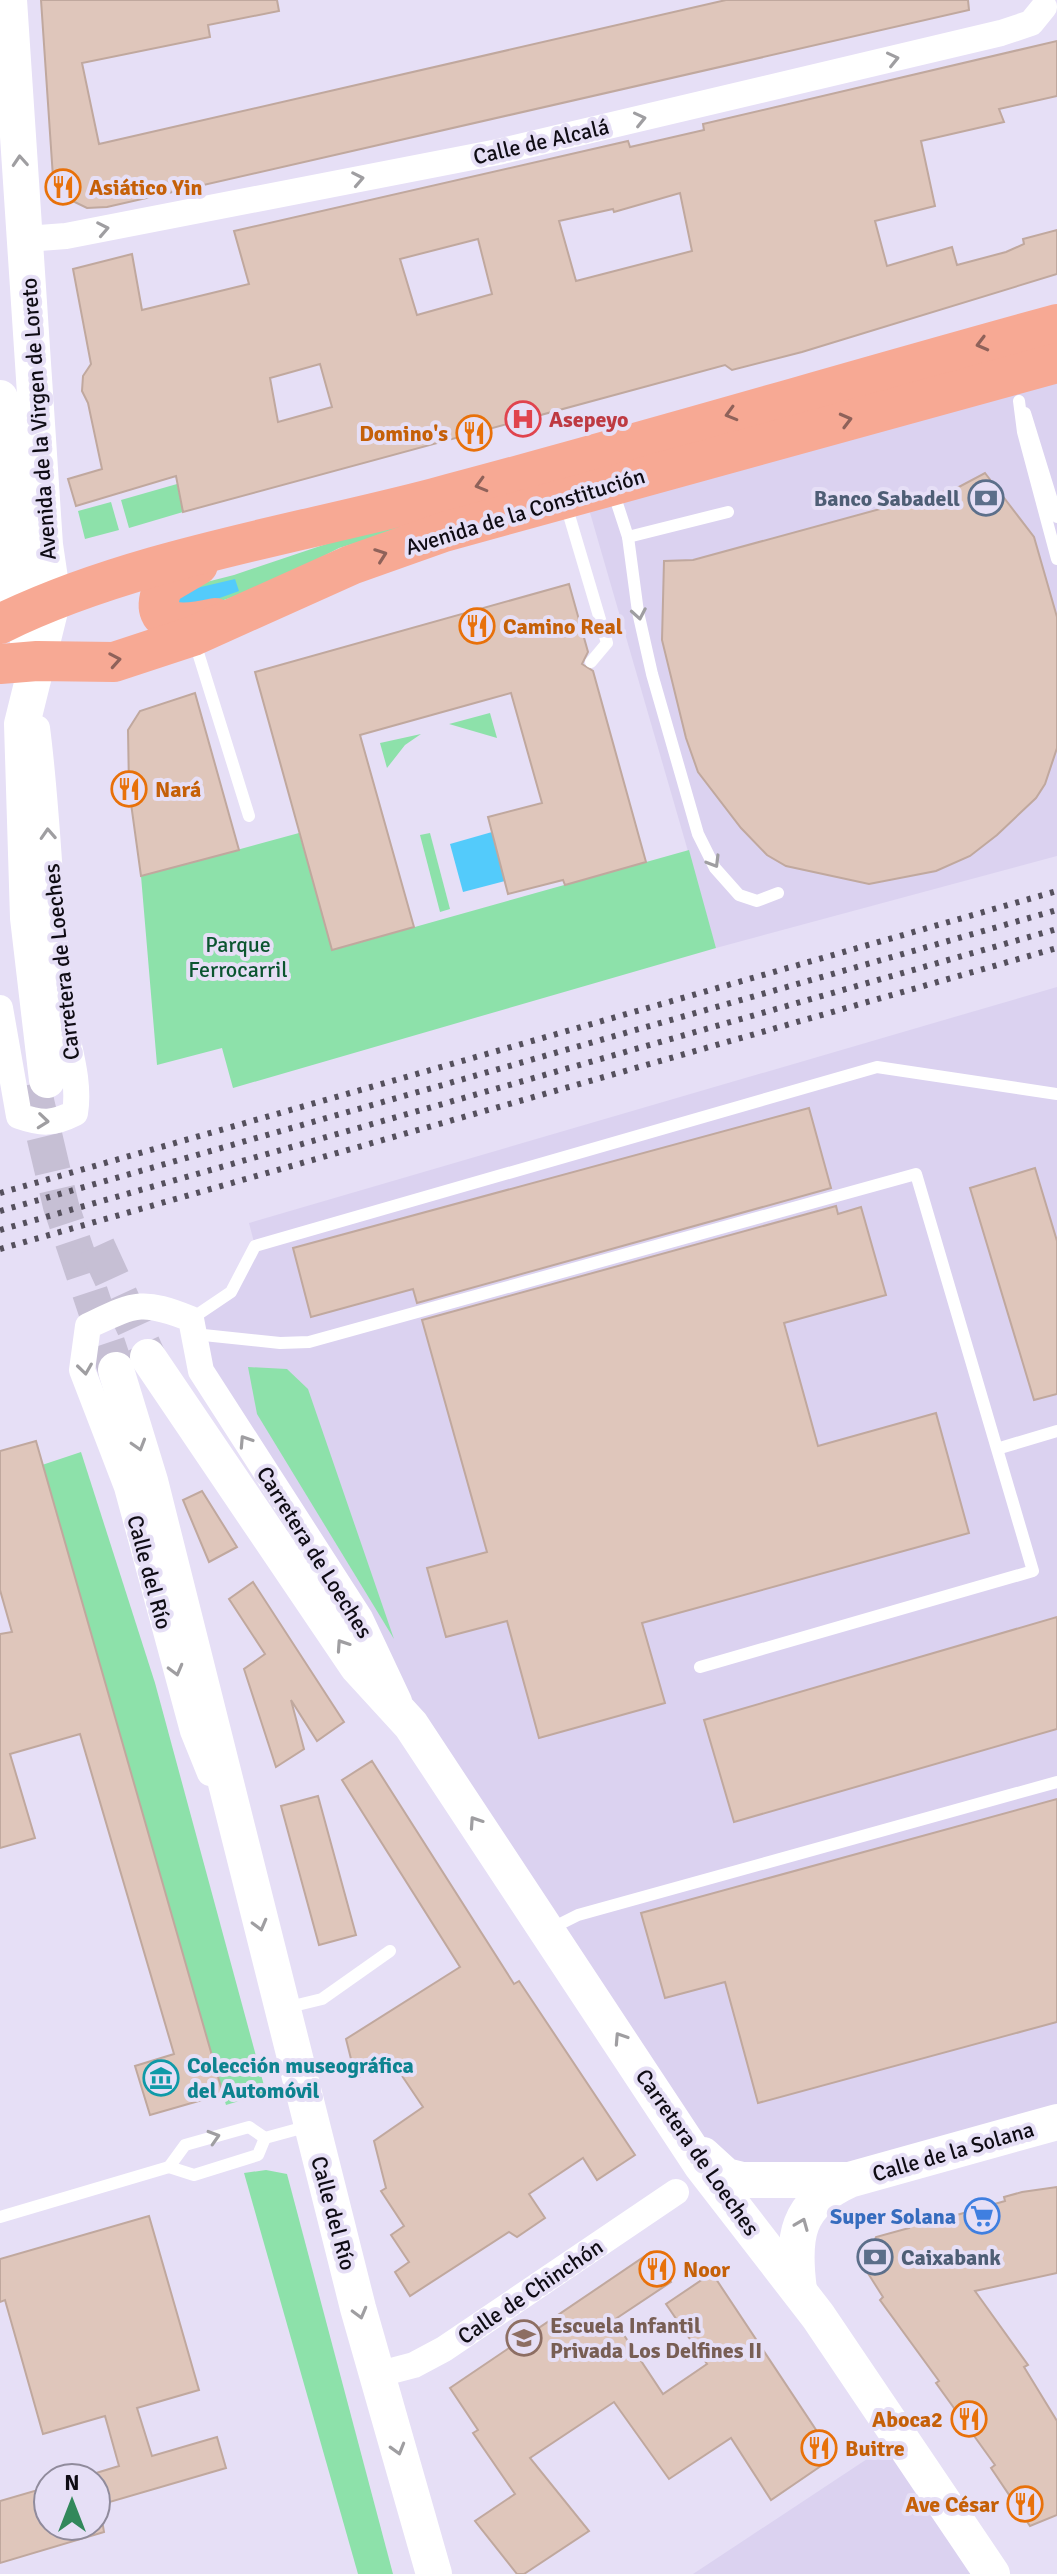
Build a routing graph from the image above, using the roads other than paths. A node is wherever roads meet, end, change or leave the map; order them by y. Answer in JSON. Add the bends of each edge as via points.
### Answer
{"nodes":[{"id":1,"x":9,"y":0,"type":"edge"},
{"id":2,"x":1046,"y":6,"type":"edge"},
{"id":3,"x":13,"y":240,"type":"edge"},
{"id":4,"x":1057,"y":324,"type":"edge"},
{"id":5,"x":1057,"y":363,"type":"edge"},
{"id":6,"x":1015,"y":388,"type":"junction"},
{"id":7,"x":0,"y":398,"type":"edge"},
{"id":8,"x":2,"y":456,"type":"edge"},
{"id":9,"x":611,"y":484,"type":"junction"},
{"id":10,"x":564,"y":498,"type":"junction"},
{"id":11,"x":728,"y":512,"type":"dead end"},
{"id":12,"x":1057,"y":517,"type":"edge"},
{"id":13,"x":628,"y":537,"type":"junction"},
{"id":14,"x":230,"y":549,"type":"junction"},
{"id":15,"x":1057,"y":559,"type":"edge"},
{"id":16,"x":256,"y":610,"type":"junction"},
{"id":17,"x":24,"y":613,"type":"edge"},
{"id":18,"x":193,"y":636,"type":"junction"},
{"id":19,"x":591,"y":662,"type":"dead end"},
{"id":20,"x":14,"y":669,"type":"edge"},
{"id":21,"x":0,"y":776,"type":"edge"},
{"id":22,"x":249,"y":816,"type":"dead end"},
{"id":23,"x":778,"y":893,"type":"dead end"},
{"id":24,"x":0,"y":1008,"type":"edge"},
{"id":25,"x":1057,"y":1094,"type":"edge"},
{"id":26,"x":192,"y":1326,"type":"junction"},
{"id":27,"x":132,"y":1364,"type":"joint"},
{"id":28,"x":1057,"y":1431,"type":"edge"},
{"id":29,"x":1000,"y":1448,"type":"junction"},
{"id":30,"x":700,"y":1667,"type":"dead end"},
{"id":31,"x":411,"y":1725,"type":"junction"},
{"id":32,"x":1057,"y":1782,"type":"edge"},
{"id":33,"x":240,"y":1850,"type":"junction"},
{"id":34,"x":548,"y":1930,"type":"junction"},
{"id":35,"x":390,"y":1951,"type":"dead end"},
{"id":36,"x":282,"y":2009,"type":"junction"},
{"id":37,"x":1057,"y":2122,"type":"edge"},
{"id":38,"x":311,"y":2126,"type":"junction"},
{"id":39,"x":678,"y":2127,"type":"junction"},
{"id":40,"x":265,"y":2138,"type":"junction"},
{"id":41,"x":169,"y":2167,"type":"junction"},
{"id":42,"x":849,"y":2180,"type":"junction"},
{"id":43,"x":804,"y":2182,"type":"junction"},
{"id":44,"x":676,"y":2192,"type":"dead end"},
{"id":45,"x":0,"y":2217,"type":"edge"},
{"id":46,"x":760,"y":2242,"type":"junction"},
{"id":47,"x":799,"y":2290,"type":"junction"},
{"id":48,"x":376,"y":2375,"type":"junction"},
{"id":49,"x":434,"y":2574,"type":"edge"},
{"id":50,"x":992,"y":2574,"type":"edge"}],
"edges":[{"from":3,"to":1,"type":"street","name":"Avenida de la Virgen de Loreto","one_way":true},
{"from":3,"to":2,"type":"street","name":"Calle de Alcalá","one_way":true,"via":[[66,236],[498,152],[1001,33],[1031,23]]},
{"from":3,"to":17,"type":"street","name":"Avenida de la Virgen de Loreto","via":[[45,545]]},
{"from":4,"to":14,"type":"main road","name":"Avenida de la Constitución","one_way":true,"via":[[435,498]]},
{"from":5,"to":6,"type":"main road","name":"Avenida de la Constitución"},
{"from":9,"to":6,"type":"main road","name":"Avenida de la Constitución","one_way":true},
{"from":6,"to":12,"type":"lane","via":[[1033,429]]},
{"from":6,"to":15,"type":"lane"},
{"from":7,"to":8,"type":"street","name":"Avenida de la Virgen de Loreto"},
{"from":8,"to":17,"type":"street","name":"Avenida de la Virgen de Loreto"},
{"from":9,"to":10,"type":"main road","name":"Avenida de la Constitución"},
{"from":9,"to":13,"type":"lane"},
{"from":16,"to":10,"type":"main road","name":"Avenida de la Constitución","one_way":true,"via":[[378,556]]},
{"from":10,"to":19,"type":"lane","via":[[607,643]]},
{"from":11,"to":13,"type":"lane"},
{"from":13,"to":23,"type":"lane","one_way":true,"via":[[652,674],[698,834],[715,868],[739,895],[757,901]]},
{"from":14,"to":16,"type":"main road","via":[[164,585],[159,608],[173,623],[188,624]]},
{"from":14,"to":17,"type":"main road","name":"Avenida de la Constitución"},
{"from":16,"to":18,"type":"main road","name":"Avenida de la Constitución"},
{"from":17,"to":20,"type":"street","name":"Carretera de Loeches"},
{"from":20,"to":18,"type":"main road","name":"Avenida de la Constitución","one_way":true,"via":[[114,662]]},
{"from":18,"to":22,"type":"lane"},
{"from":20,"to":21,"type":"street","name":"Carretera de Loeches","via":[[22,724],[40,1082],[13,938]]},
{"from":24,"to":20,"type":"street","name":"Carretera de Loeches","one_way":true,"via":[[19,1116],[40,1124],[75,1113],[78,1097],[61,1007],[46,799]]},
{"from":25,"to":26,"type":"lane","via":[[877,1067],[255,1246],[231,1292]]},
{"from":26,"to":29,"type":"lane","via":[[280,1343],[309,1342],[916,1174]]},
{"from":31,"to":26,"type":"street","name":"Carretera de Loeches","one_way":true,"via":[[360,1618],[201,1371]]},
{"from":26,"to":33,"type":"street","name":"Calle del Río","one_way":true,"via":[[145,1303],[119,1311],[88,1326],[82,1370],[127,1487],[193,1731]]},
{"from":31,"to":27,"type":"street","name":"Carretera de Loeches","one_way":true,"via":[[357,1666]]},
{"from":27,"to":33,"type":"street","name":"Calle del Río","one_way":true,"via":[[150,1481]]},
{"from":28,"to":29,"type":"lane"},
{"from":29,"to":30,"type":"lane","via":[[1033,1571]]},
{"from":34,"to":31,"type":"street","name":"Carretera de Loeches","one_way":true},
{"from":32,"to":34,"type":"lane","via":[[578,1915]]},
{"from":33,"to":36,"type":"street","name":"Calle del Río","one_way":true},
{"from":39,"to":34,"type":"street","name":"Carretera de Loeches","one_way":true},
{"from":35,"to":36,"type":"lane","via":[[322,1999]]},
{"from":36,"to":38,"type":"street","name":"Calle del Río"},
{"from":37,"to":42,"type":"street","name":"Calle de la Solana"},
{"from":38,"to":40,"type":"lane"},
{"from":38,"to":48,"type":"street","name":"Calle del Río","one_way":true},
{"from":39,"to":43,"type":"street","via":[[726,2176]]},
{"from":39,"to":46,"type":"street","name":"Carretera de Loeches"},
{"from":40,"to":41,"type":"lane","via":[[258,2155],[241,2161],[194,2175]]},
{"from":41,"to":40,"type":"lane","one_way":true,"via":[[185,2145],[249,2127]]},
{"from":41,"to":45,"type":"lane"},
{"from":42,"to":43,"type":"street"},
{"from":47,"to":42,"type":"street","one_way":true,"via":[[797,2236],[803,2218],[826,2190]]},
{"from":43,"to":46,"type":"street","via":[[775,2200]]},
{"from":44,"to":48,"type":"street","name":"Calle de Chinchón","via":[[444,2349],[414,2365]]},
{"from":46,"to":47,"type":"street","name":"Carretera de Loeches"},
{"from":47,"to":50,"type":"street","name":"Carretera de Loeches"},
{"from":48,"to":49,"type":"street","name":"Calle del Río","one_way":true}]}
